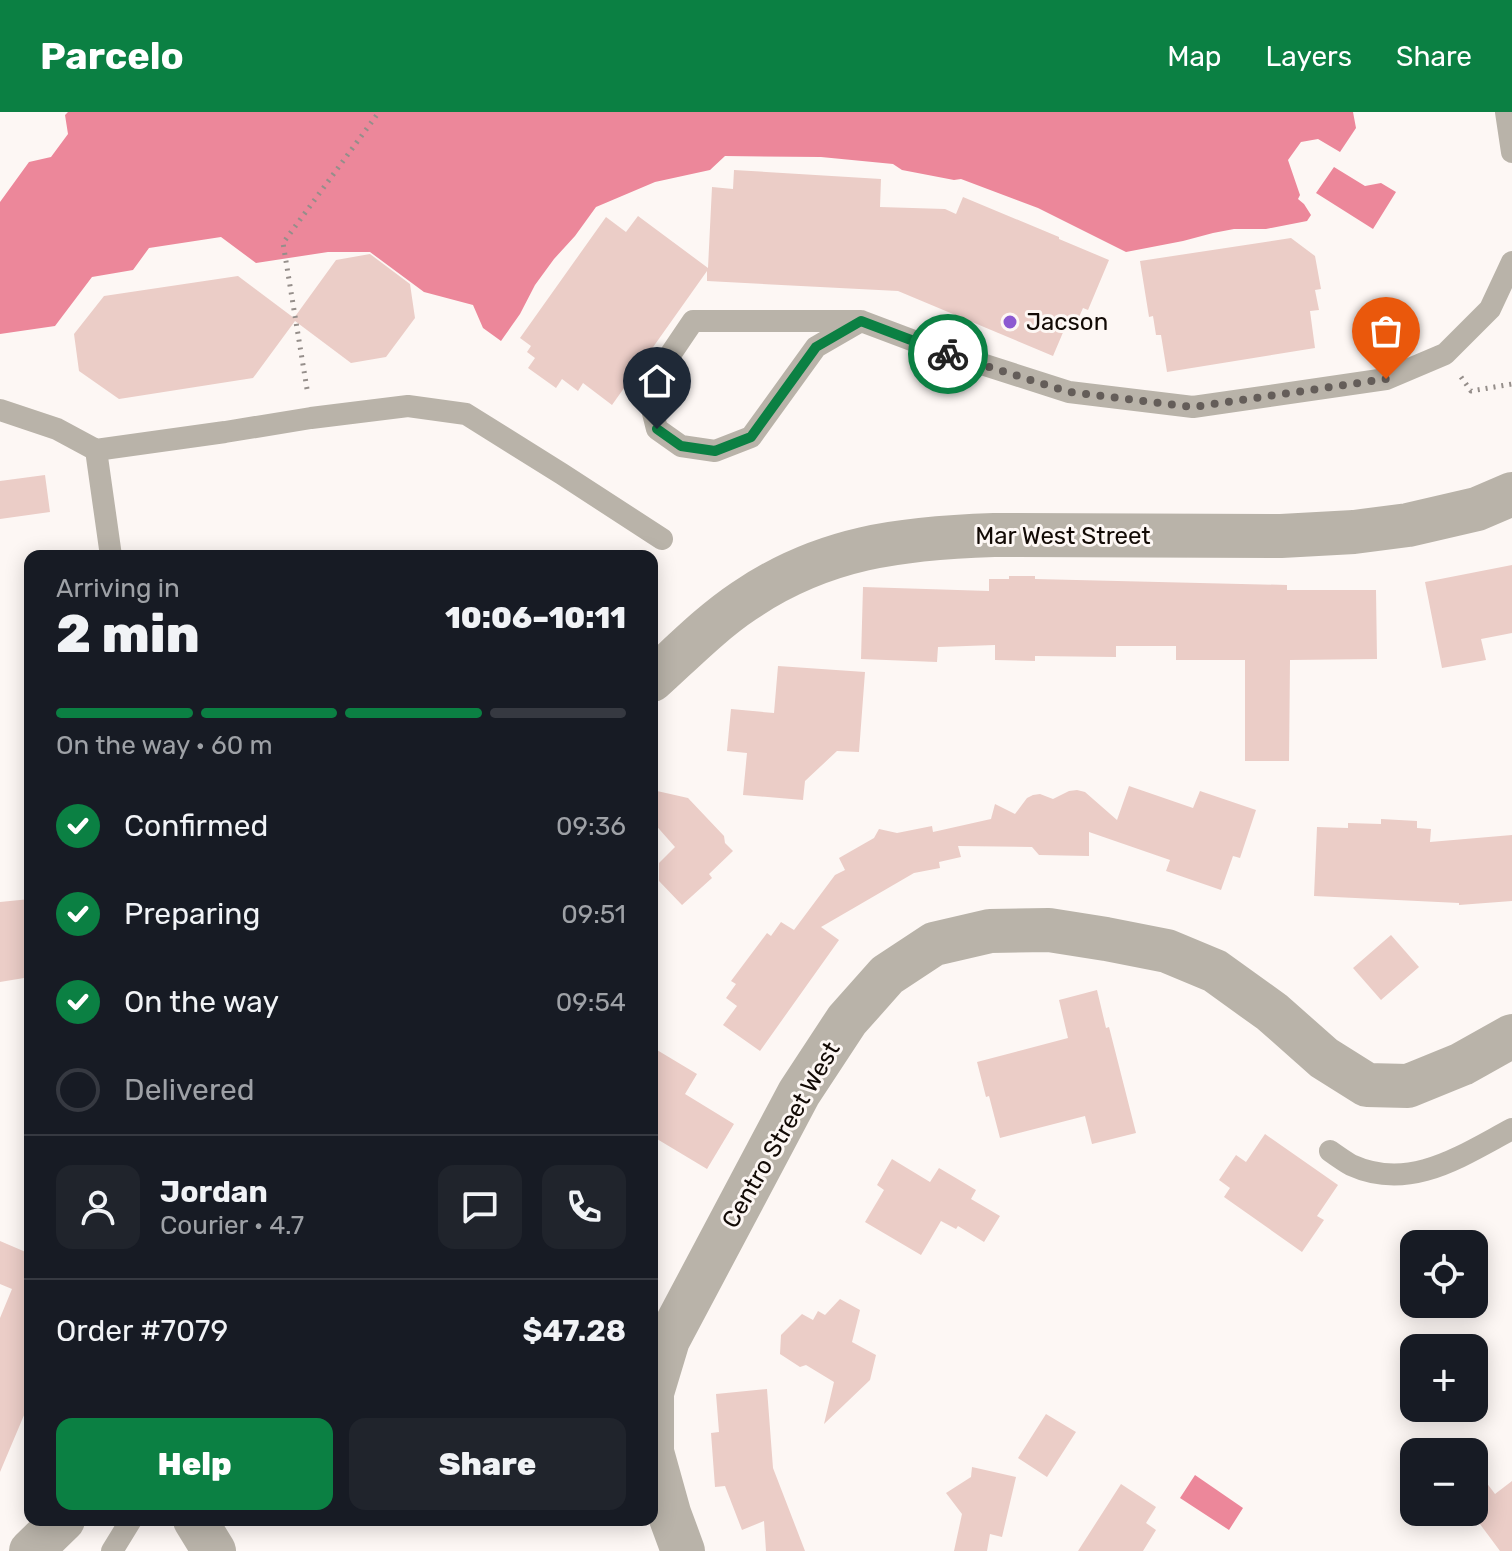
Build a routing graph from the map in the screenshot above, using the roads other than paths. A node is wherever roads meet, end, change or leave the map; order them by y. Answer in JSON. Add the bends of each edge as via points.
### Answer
{"nodes":[{"id":1,"x":1506,"y":112,"type":"edge"},
{"id":2,"x":1512,"y":152,"type":"edge"},
{"id":3,"x":1512,"y":262,"type":"edge"},
{"id":4,"x":861,"y":321,"type":"junction"},
{"id":5,"x":0,"y":410,"type":"edge"},
{"id":6,"x":96,"y":450,"type":"junction"},
{"id":7,"x":1512,"y":494,"type":"edge"},
{"id":8,"x":662,"y":539,"type":"dead end"},
{"id":9,"x":110,"y":550,"type":"edge"},
{"id":10,"x":658,"y":675,"type":"edge"},
{"id":11,"x":1512,"y":1036,"type":"edge"},
{"id":12,"x":1512,"y":1129,"type":"edge"},
{"id":13,"x":1330,"y":1151,"type":"dead end"},
{"id":14,"x":658,"y":1373,"type":"edge"},
{"id":15,"x":658,"y":1474,"type":"edge"},
{"id":16,"x":57,"y":1526,"type":"edge"},
{"id":17,"x":127,"y":1526,"type":"edge"},
{"id":18,"x":199,"y":1526,"type":"edge"},
{"id":19,"x":31,"y":1551,"type":"edge"},
{"id":20,"x":112,"y":1551,"type":"edge"},
{"id":21,"x":214,"y":1551,"type":"edge"},
{"id":22,"x":683,"y":1551,"type":"edge"}],
"edges":[{"from":1,"to":2,"type":"lane"},
{"from":3,"to":4,"type":"lane","via":[[1490,309],[1445,354],[1386,379],[1193,407],[1069,392]]},
{"from":4,"to":4,"type":"lane","via":[[693,321],[647,389],[657,429],[681,446],[715,451],[751,437],[816,347]]},
{"from":5,"to":6,"type":"lane","via":[[57,429]]},
{"from":6,"to":8,"type":"lane","via":[[408,406],[466,414]]},
{"from":6,"to":9,"type":"lane"},
{"from":7,"to":10,"type":"street","name":"Mar West Street","via":[[1477,509],[1354,532],[949,536],[849,551],[766,586],[718,620]]},
{"from":11,"to":14,"type":"street","name":"Centro Street West","via":[[1408,1086],[1367,1085],[1324,1058],[1215,971],[1167,951],[1049,930],[990,931],[934,944],[887,975],[847,1020],[799,1093],[668,1340]]},
{"from":12,"to":13,"type":"lane","via":[[1415,1174],[1375,1173]]},
{"from":15,"to":22,"type":"street","name":"Centro Street West"},
{"from":16,"to":19,"type":"street"},
{"from":17,"to":20,"type":"lane"},
{"from":18,"to":21,"type":"street"}]}
